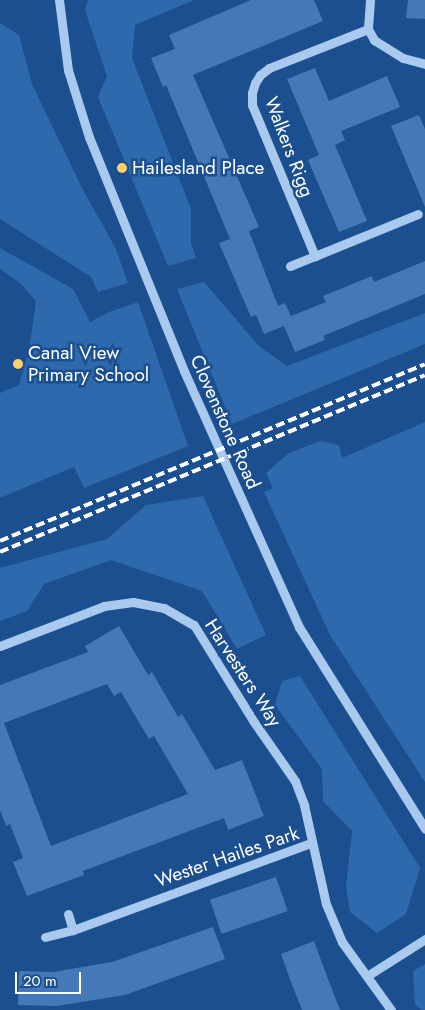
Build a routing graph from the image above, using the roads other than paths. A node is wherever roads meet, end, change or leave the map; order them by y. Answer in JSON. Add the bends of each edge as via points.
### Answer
{"nodes":[{"id":1,"x":59,"y":0,"type":"edge"},
{"id":2,"x":370,"y":0,"type":"edge"},
{"id":3,"x":368,"y":29,"type":"junction"},
{"id":4,"x":425,"y":64,"type":"edge"},
{"id":5,"x":418,"y":214,"type":"dead end"},
{"id":6,"x":315,"y":256,"type":"junction"},
{"id":7,"x":290,"y":266,"type":"dead end"},
{"id":8,"x":0,"y":646,"type":"edge"},
{"id":9,"x":425,"y":829,"type":"edge"},
{"id":10,"x":311,"y":844,"type":"junction"},
{"id":11,"x":68,"y":914,"type":"dead end"},
{"id":12,"x":73,"y":930,"type":"junction"},
{"id":13,"x":45,"y":937,"type":"dead end"},
{"id":14,"x":425,"y":940,"type":"edge"},
{"id":15,"x":367,"y":976,"type":"junction"},
{"id":16,"x":391,"y":1010,"type":"edge"}],
"edges":[{"from":1,"to":9,"type":"street","name":"Clovenstone Road","via":[[68,70],[83,121],[184,371],[299,626]]},
{"from":2,"to":3,"type":"street"},
{"from":3,"to":4,"type":"street","via":[[374,40],[384,47],[403,58]]},
{"from":3,"to":6,"type":"street","name":"Walkers Rigg","via":[[269,68],[260,75],[252,94],[252,104]]},
{"from":5,"to":6,"type":"street"},
{"from":6,"to":7,"type":"street"},
{"from":8,"to":10,"type":"street","name":"Harvesters Way","via":[[104,606],[133,602],[164,608],[194,625],[295,781],[304,805]]},
{"from":10,"to":12,"type":"street","name":"Wester Hailes Park"},
{"from":10,"to":15,"type":"street","name":"Wester Hailes Park","via":[[326,904],[342,942]]},
{"from":11,"to":12,"type":"street"},
{"from":12,"to":13,"type":"street","name":"Wester Hailes Park"},
{"from":14,"to":15,"type":"street"},
{"from":15,"to":16,"type":"street","name":"Wester Hailes Park"}]}
